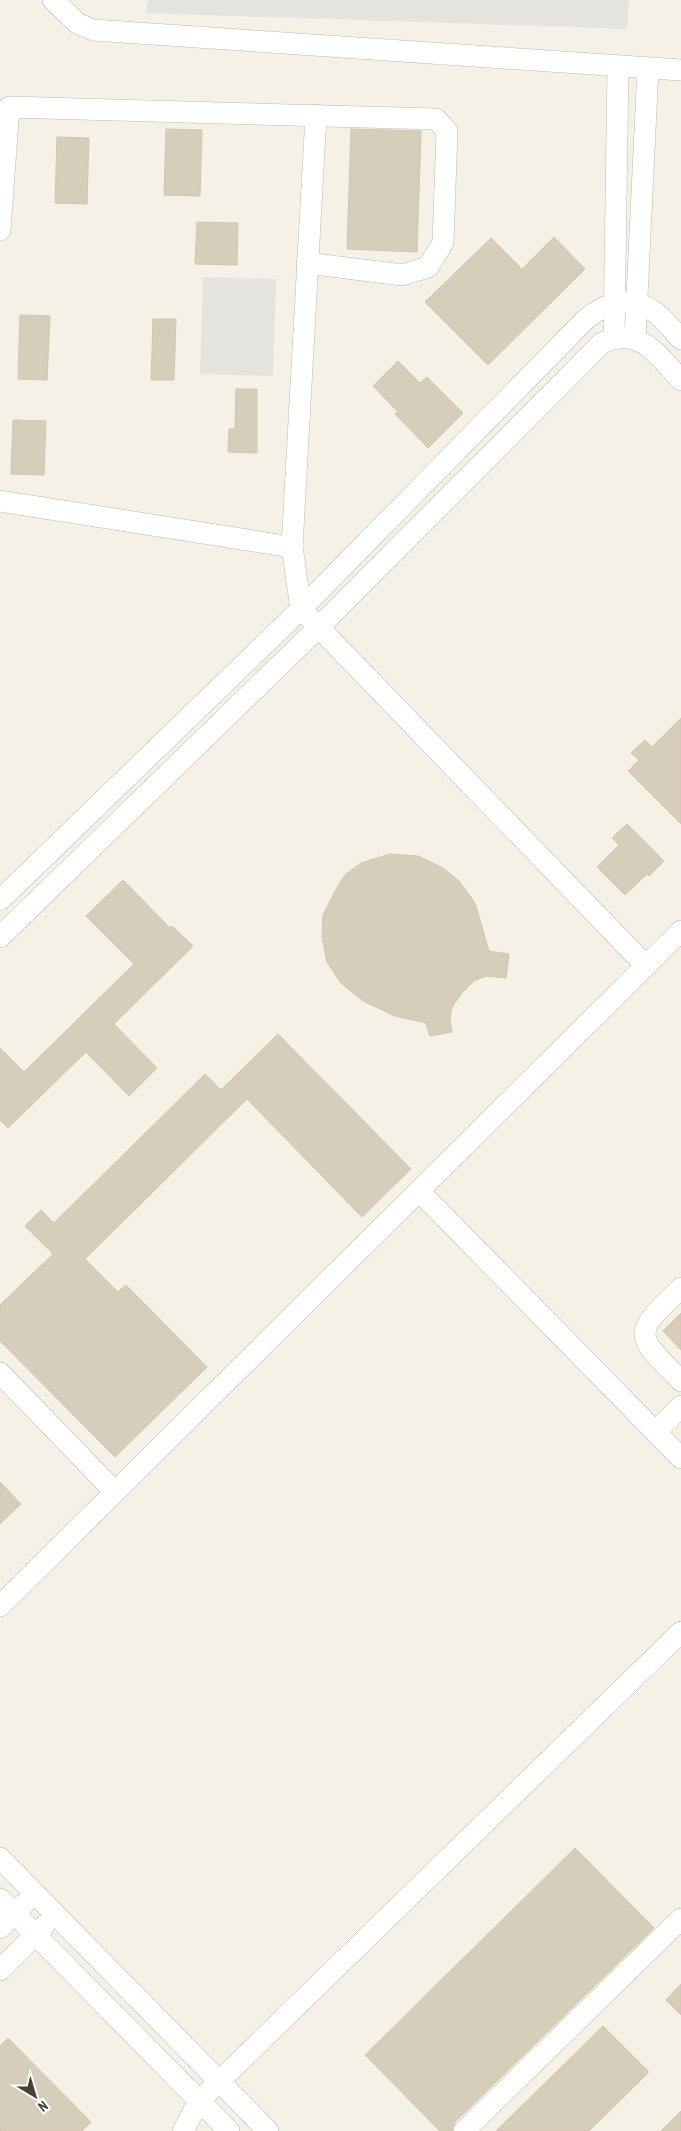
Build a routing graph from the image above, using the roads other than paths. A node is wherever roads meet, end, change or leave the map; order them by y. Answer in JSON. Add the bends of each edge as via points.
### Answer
{"nodes":[{"id":1,"x":53,"y":0,"type":"edge"},
{"id":2,"x":618,"y":67,"type":"junction"},
{"id":3,"x":648,"y":68,"type":"junction"},
{"id":4,"x":681,"y":70,"type":"edge"},
{"id":5,"x":316,"y":115,"type":"junction"},
{"id":6,"x":0,"y":230,"type":"edge"},
{"id":7,"x":307,"y":263,"type":"junction"},
{"id":8,"x":614,"y":303,"type":"junction"},
{"id":9,"x":638,"y":303,"type":"junction"},
{"id":10,"x":625,"y":337,"type":"junction"},
{"id":11,"x":681,"y":339,"type":"edge"},
{"id":12,"x":681,"y":380,"type":"edge"},
{"id":13,"x":0,"y":500,"type":"edge"},
{"id":14,"x":292,"y":547,"type":"junction"},
{"id":15,"x":300,"y":609,"type":"junction"},
{"id":16,"x":319,"y":627,"type":"junction"},
{"id":17,"x":0,"y":900,"type":"edge"},
{"id":18,"x":681,"y":931,"type":"edge"},
{"id":19,"x":0,"y":937,"type":"edge"},
{"id":20,"x":646,"y":966,"type":"junction"},
{"id":21,"x":419,"y":1191,"type":"junction"},
{"id":22,"x":681,"y":1288,"type":"edge"},
{"id":23,"x":0,"y":1373,"type":"edge"},
{"id":24,"x":681,"y":1381,"type":"edge"},
{"id":25,"x":681,"y":1406,"type":"edge"},
{"id":26,"x":656,"y":1432,"type":"junction"},
{"id":27,"x":678,"y":1447,"type":"edge"},
{"id":28,"x":116,"y":1492,"type":"junction"},
{"id":29,"x":0,"y":1606,"type":"edge"},
{"id":30,"x":681,"y":1632,"type":"edge"},
{"id":31,"x":0,"y":1858,"type":"edge"},
{"id":32,"x":35,"y":1893,"type":"junction"},
{"id":33,"x":5,"y":1914,"type":"edge"},
{"id":34,"x":56,"y":1915,"type":"junction"},
{"id":35,"x":681,"y":1919,"type":"edge"},
{"id":36,"x":36,"y":1935,"type":"junction"},
{"id":37,"x":0,"y":1970,"type":"edge"},
{"id":38,"x":220,"y":2082,"type":"junction"},
{"id":39,"x":199,"y":2101,"type":"junction"},
{"id":40,"x":183,"y":2131,"type":"edge"},
{"id":41,"x":229,"y":2131,"type":"edge"},
{"id":42,"x":268,"y":2131,"type":"edge"},
{"id":43,"x":464,"y":2131,"type":"edge"}],
"edges":[{"from":1,"to":2,"type":"lane","via":[[77,23],[93,30]]},
{"from":2,"to":3,"type":"lane"},
{"from":2,"to":8,"type":"lane"},
{"from":3,"to":4,"type":"lane"},
{"from":3,"to":9,"type":"lane"},
{"from":5,"to":6,"type":"lane","via":[[9,107]]},
{"from":5,"to":7,"type":"lane"},
{"from":5,"to":7,"type":"lane","via":[[436,119],[447,131],[442,243],[428,267],[402,275]]},
{"from":7,"to":14,"type":"lane"},
{"from":8,"to":9,"type":"lane"},
{"from":8,"to":10,"type":"lane"},
{"from":8,"to":15,"type":"lane","via":[[598,309],[585,320]]},
{"from":9,"to":10,"type":"lane"},
{"from":9,"to":11,"type":"lane","via":[[654,311]]},
{"from":10,"to":12,"type":"lane","via":[[646,344]]},
{"from":10,"to":16,"type":"lane","via":[[602,343]]},
{"from":13,"to":14,"type":"lane"},
{"from":14,"to":15,"type":"lane"},
{"from":15,"to":16,"type":"lane"},
{"from":15,"to":17,"type":"lane"},
{"from":16,"to":19,"type":"lane"},
{"from":16,"to":20,"type":"lane"},
{"from":18,"to":20,"type":"lane"},
{"from":20,"to":21,"type":"lane"},
{"from":21,"to":26,"type":"lane"},
{"from":21,"to":28,"type":"lane"},
{"from":22,"to":24,"type":"lane","via":[[653,1315],[644,1331],[649,1348]]},
{"from":23,"to":28,"type":"lane"},
{"from":25,"to":26,"type":"lane"},
{"from":26,"to":27,"type":"lane"},
{"from":28,"to":29,"type":"lane"},
{"from":30,"to":38,"type":"lane"},
{"from":31,"to":32,"type":"lane"},
{"from":32,"to":33,"type":"lane"},
{"from":32,"to":34,"type":"lane"},
{"from":33,"to":36,"type":"lane"},
{"from":34,"to":36,"type":"lane"},
{"from":34,"to":38,"type":"lane"},
{"from":35,"to":43,"type":"lane"},
{"from":36,"to":37,"type":"lane"},
{"from":36,"to":39,"type":"lane"},
{"from":38,"to":39,"type":"lane"},
{"from":38,"to":42,"type":"lane"},
{"from":39,"to":40,"type":"lane"},
{"from":39,"to":41,"type":"lane"}]}
